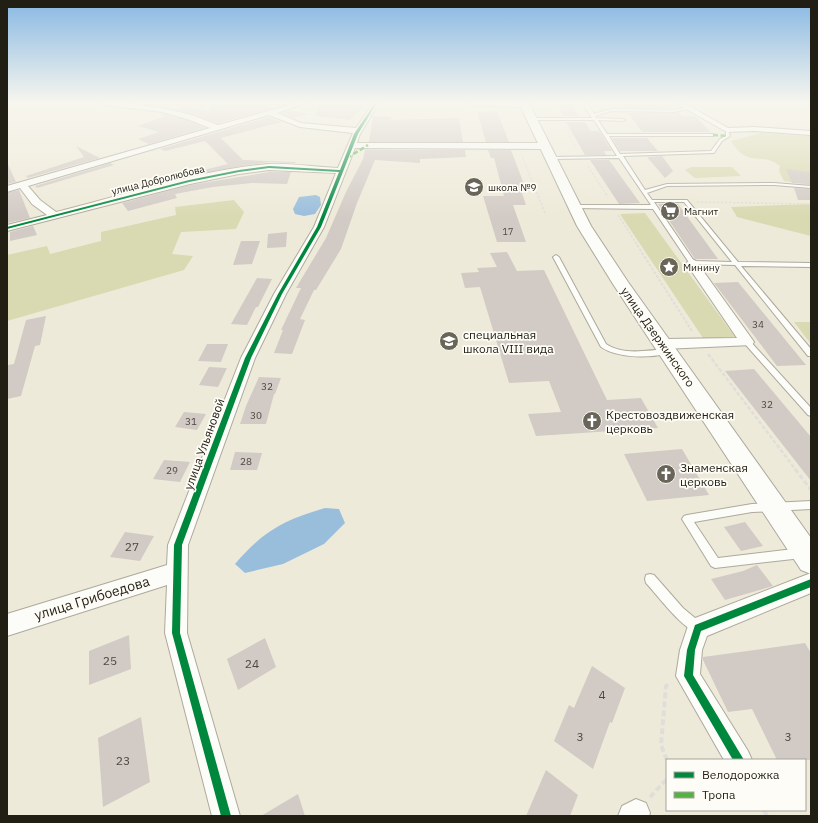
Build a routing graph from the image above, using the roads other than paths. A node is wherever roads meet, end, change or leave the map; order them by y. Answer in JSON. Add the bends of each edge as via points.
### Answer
{"nodes":[{"id":1,"x":171,"y":141,"type":"edge"},
{"id":2,"x":353,"y":141,"type":"edge"},
{"id":3,"x":417,"y":141,"type":"edge"},
{"id":4,"x":543,"y":141,"type":"edge"},
{"id":5,"x":610,"y":141,"type":"edge"},
{"id":6,"x":720,"y":141,"type":"edge"},
{"id":7,"x":548,"y":152,"type":"junction"},
{"id":8,"x":620,"y":156,"type":"junction"},
{"id":9,"x":340,"y":171,"type":"junction"},
{"id":10,"x":22,"y":185,"type":"junction"},
{"id":11,"x":811,"y":188,"type":"edge"},
{"id":12,"x":7,"y":190,"type":"edge"},
{"id":13,"x":645,"y":192,"type":"junction"},
{"id":14,"x":652,"y":204,"type":"junction"},
{"id":15,"x":574,"y":207,"type":"junction"},
{"id":16,"x":55,"y":216,"type":"junction"},
{"id":17,"x":7,"y":228,"type":"edge"},
{"id":18,"x":556,"y":257,"type":"dead end"},
{"id":19,"x":692,"y":263,"type":"junction"},
{"id":20,"x":736,"y":263,"type":"junction"},
{"id":21,"x":811,"y":265,"type":"edge"},
{"id":22,"x":747,"y":342,"type":"junction"},
{"id":23,"x":666,"y":347,"type":"junction"},
{"id":24,"x":811,"y":354,"type":"edge"},
{"id":25,"x":811,"y":413,"type":"edge"},
{"id":26,"x":811,"y":505,"type":"edge"},
{"id":27,"x":775,"y":508,"type":"junction"},
{"id":28,"x":808,"y":557,"type":"edge"},
{"id":29,"x":178,"y":572,"type":"junction"},
{"id":30,"x":650,"y":579,"type":"dead end"},
{"id":31,"x":811,"y":582,"type":"edge"},
{"id":32,"x":7,"y":624,"type":"edge"},
{"id":33,"x":698,"y":628,"type":"junction"},
{"id":34,"x":738,"y":759,"type":"edge"},
{"id":35,"x":226,"y":816,"type":"edge"}],
"edges":[{"from":1,"to":10,"type":"street"},
{"from":2,"to":9,"type":"street","name":"улица Ульяновой"},
{"from":3,"to":7,"type":"street","via":[[518,147]]},
{"from":4,"to":7,"type":"main road","name":"улица Дзержинского"},
{"from":5,"to":8,"type":"lane"},
{"from":6,"to":8,"type":"lane","via":[[712,152]]},
{"from":7,"to":8,"type":"lane","via":[[582,158]]},
{"from":7,"to":15,"type":"main road","name":"улица Дзержинского"},
{"from":8,"to":13,"type":"lane"},
{"from":9,"to":16,"type":"street","name":"улица Добролюбова","via":[[269,167],[239,171]]},
{"from":9,"to":29,"type":"street","name":"улица Ульяновой","via":[[319,227],[280,294],[248,358],[178,545]]},
{"from":10,"to":12,"type":"street"},
{"from":10,"to":16,"type":"street","via":[[36,202]]},
{"from":11,"to":13,"type":"lane","via":[[774,184],[668,184]]},
{"from":13,"to":14,"type":"lane"},
{"from":14,"to":15,"type":"lane"},
{"from":14,"to":19,"type":"lane"},
{"from":14,"to":20,"type":"lane","via":[[685,202]]},
{"from":15,"to":23,"type":"main road","name":"улица Дзержинского","via":[[621,284]]},
{"from":16,"to":17,"type":"street","name":"улица Добролюбова"},
{"from":18,"to":23,"type":"lane","via":[[603,345],[615,352],[628,353]]},
{"from":19,"to":20,"type":"lane"},
{"from":19,"to":22,"type":"street"},
{"from":20,"to":21,"type":"lane"},
{"from":20,"to":24,"type":"lane"},
{"from":22,"to":23,"type":"street"},
{"from":22,"to":25,"type":"lane"},
{"from":23,"to":27,"type":"main road","name":"улица Дзержинского"},
{"from":26,"to":27,"type":"lane"},
{"from":27,"to":28,"type":"main road","name":"улица Дзержинского"},
{"from":27,"to":28,"type":"lane","via":[[752,508],[687,519],[715,563]]},
{"from":29,"to":32,"type":"street","name":"улица Грибоедова"},
{"from":29,"to":35,"type":"street","name":"улица Ульяновой","via":[[176,633]]},
{"from":30,"to":33,"type":"lane","via":[[679,612]]},
{"from":31,"to":33,"type":"street"},
{"from":33,"to":34,"type":"street","via":[[691,650],[688,676]]}]}
